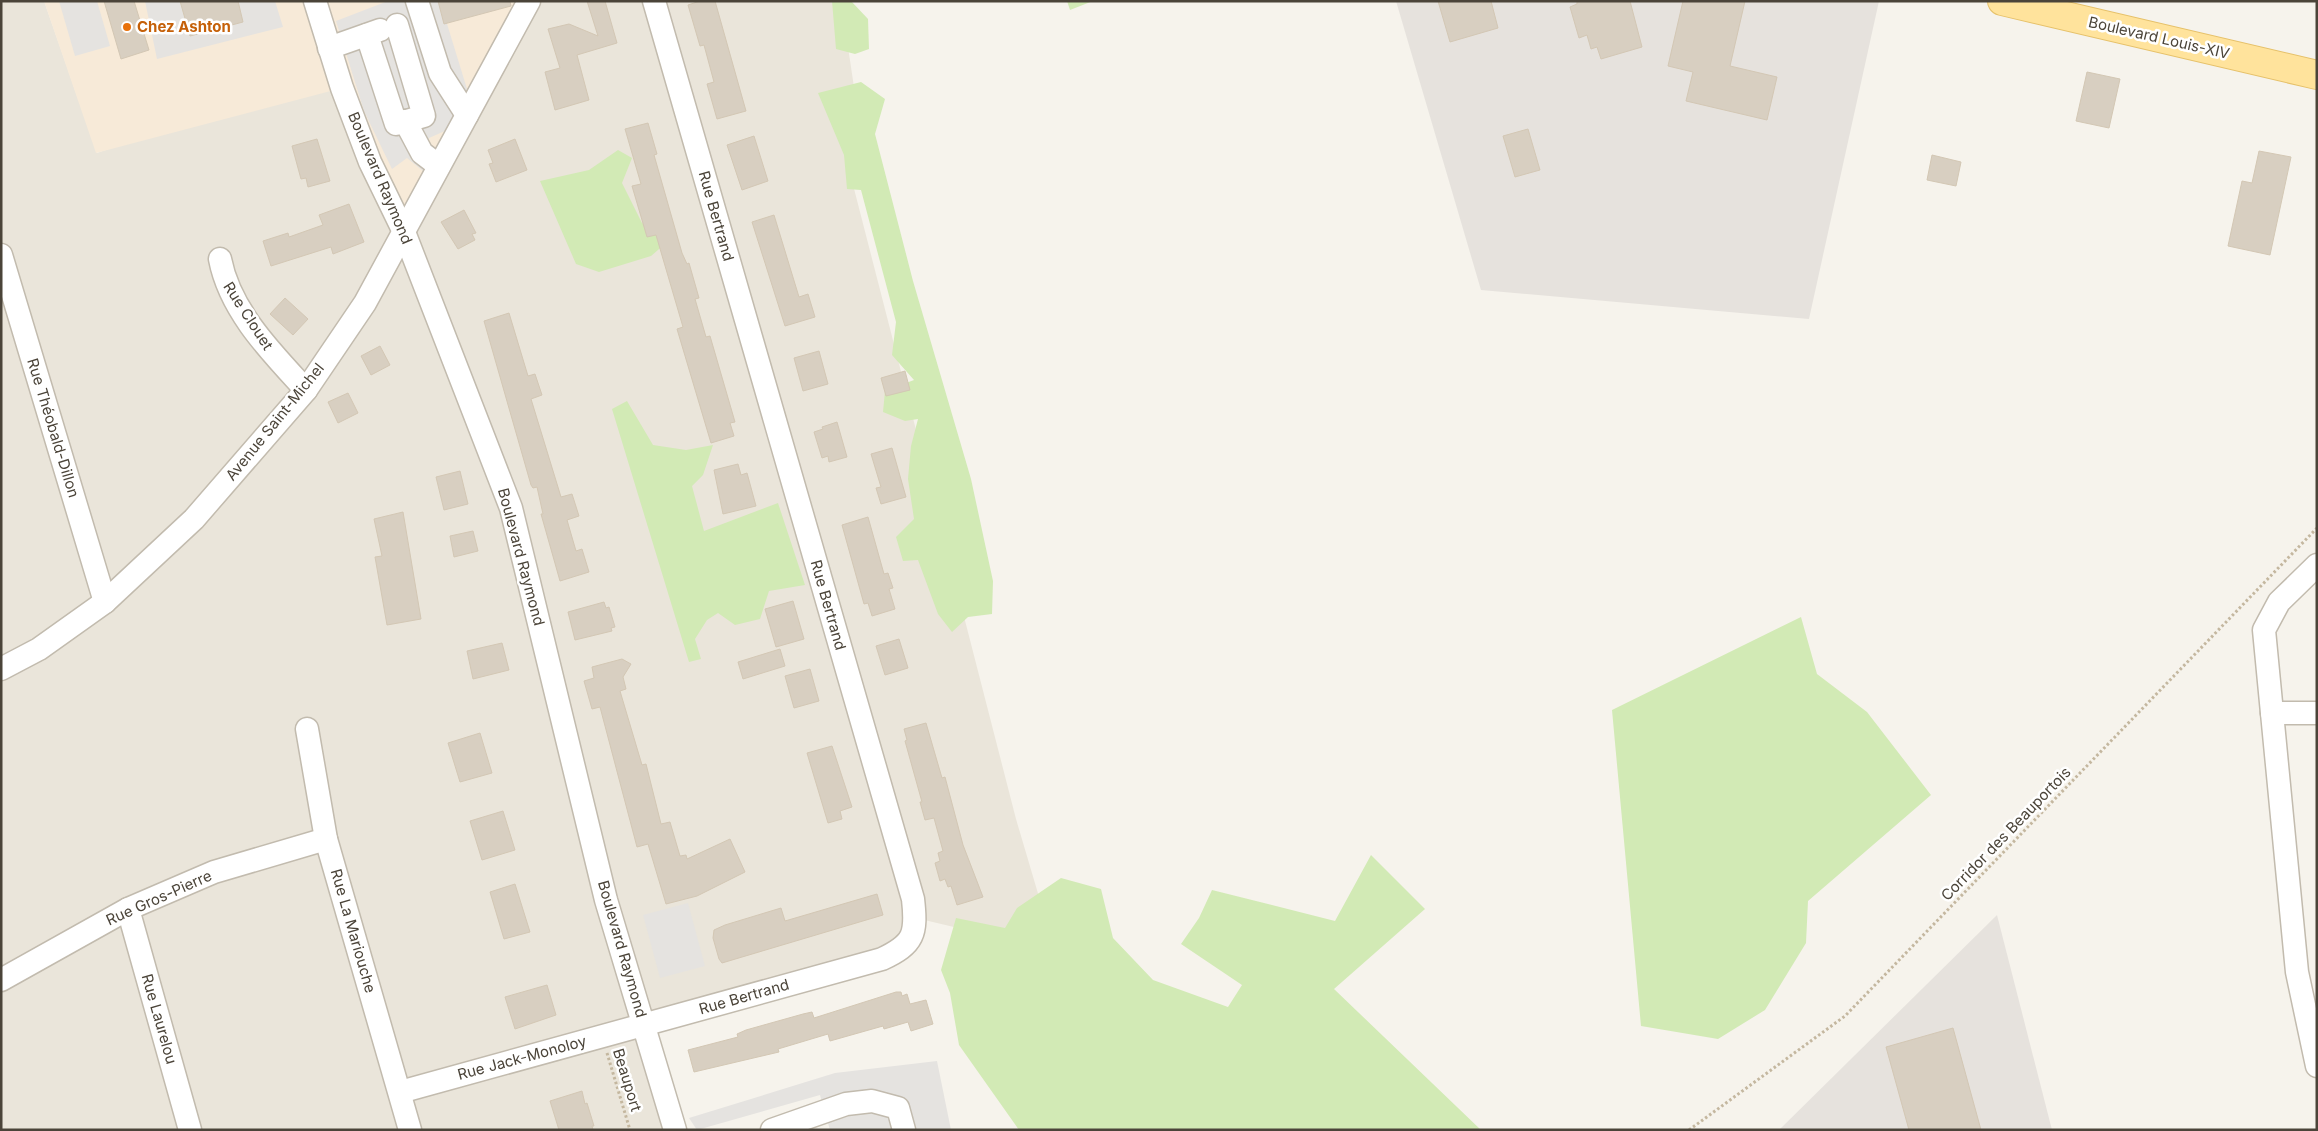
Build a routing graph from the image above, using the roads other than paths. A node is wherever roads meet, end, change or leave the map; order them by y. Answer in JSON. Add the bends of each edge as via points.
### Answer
{"nodes":[{"id":1,"x":315,"y":1,"type":"edge"},
{"id":2,"x":405,"y":1,"type":"edge"},
{"id":3,"x":417,"y":1,"type":"edge"},
{"id":4,"x":529,"y":1,"type":"edge"},
{"id":5,"x":654,"y":1,"type":"edge"},
{"id":6,"x":2002,"y":1,"type":"edge"},
{"id":7,"x":397,"y":25,"type":"junction"},
{"id":8,"x":367,"y":35,"type":"junction"},
{"id":9,"x":329,"y":48,"type":"junction"},
{"id":10,"x":2317,"y":75,"type":"edge"},
{"id":11,"x":467,"y":115,"type":"junction"},
{"id":12,"x":405,"y":121,"type":"junction"},
{"id":13,"x":439,"y":166,"type":"junction"},
{"id":14,"x":404,"y":232,"type":"junction"},
{"id":15,"x":1,"y":255,"type":"edge"},
{"id":16,"x":220,"y":259,"type":"dead end"},
{"id":17,"x":306,"y":390,"type":"junction"},
{"id":18,"x":2317,"y":565,"type":"edge"},
{"id":19,"x":105,"y":602,"type":"junction"},
{"id":20,"x":1,"y":669,"type":"edge"},
{"id":21,"x":2272,"y":713,"type":"junction"},
{"id":22,"x":2317,"y":713,"type":"edge"},
{"id":23,"x":307,"y":729,"type":"dead end"},
{"id":24,"x":326,"y":839,"type":"junction"},
{"id":25,"x":128,"y":909,"type":"junction"},
{"id":26,"x":1,"y":980,"type":"edge"},
{"id":27,"x":644,"y":1025,"type":"junction"},
{"id":28,"x":2317,"y":1066,"type":"edge"},
{"id":29,"x":400,"y":1092,"type":"junction"},
{"id":30,"x":190,"y":1130,"type":"edge"},
{"id":31,"x":410,"y":1130,"type":"edge"},
{"id":32,"x":675,"y":1130,"type":"edge"},
{"id":33,"x":772,"y":1130,"type":"edge"},
{"id":34,"x":904,"y":1130,"type":"edge"}],
"edges":[{"from":1,"to":9,"type":"street","name":"Boulevard Raymond"},
{"from":2,"to":7,"type":"street","via":[[410,20]]},
{"from":3,"to":11,"type":"street","via":[[440,73]]},
{"from":4,"to":11,"type":"street","name":"Avenue Saint-Michel"},
{"from":5,"to":27,"type":"street","name":"Rue Bertrand","via":[[913,899],[915,918],[913,935],[902,949],[882,958]]},
{"from":6,"to":10,"type":"main road","name":"Boulevard Louis-XIV"},
{"from":7,"to":8,"type":"street"},
{"from":7,"to":12,"type":"street","via":[[424,116]]},
{"from":8,"to":9,"type":"street"},
{"from":8,"to":12,"type":"street","via":[[396,124]]},
{"from":9,"to":14,"type":"street","name":"Boulevard Raymond","via":[[370,162]]},
{"from":11,"to":13,"type":"street","name":"Avenue Saint-Michel"},
{"from":12,"to":13,"type":"street","via":[[422,153]]},
{"from":13,"to":14,"type":"street","name":"Avenue Saint-Michel"},
{"from":14,"to":17,"type":"street","name":"Avenue Saint-Michel","via":[[365,303]]},
{"from":14,"to":27,"type":"street","name":"Boulevard Raymond","via":[[511,508],[606,900]]},
{"from":15,"to":19,"type":"street","name":"Rue Théobald-Dillon"},
{"from":16,"to":17,"type":"street","name":"Rue Clouet","via":[[224,279],[260,339]]},
{"from":17,"to":19,"type":"street","name":"Avenue Saint-Michel","via":[[194,519]]},
{"from":18,"to":21,"type":"street","via":[[2279,602],[2264,630]]},
{"from":19,"to":20,"type":"street","name":"Avenue Saint-Michel","via":[[39,649]]},
{"from":21,"to":22,"type":"street"},
{"from":21,"to":28,"type":"street","via":[[2297,972]]},
{"from":23,"to":24,"type":"street","name":"Rue La Mariouche"},
{"from":24,"to":25,"type":"street","name":"Rue Gros-Pierre","via":[[214,872]]},
{"from":24,"to":29,"type":"street","name":"Rue La Mariouche"},
{"from":25,"to":26,"type":"street","name":"Rue Gros-Pierre"},
{"from":25,"to":30,"type":"street","name":"Rue Laurelou"},
{"from":27,"to":29,"type":"street","name":"Rue Jack-Monoloy"},
{"from":27,"to":32,"type":"street","name":"Boulevard Raymond"},
{"from":29,"to":31,"type":"street","name":"Rue La Mariouche"},
{"from":33,"to":34,"type":"street","via":[[846,1104],[872,1101],[898,1108]]}]}
